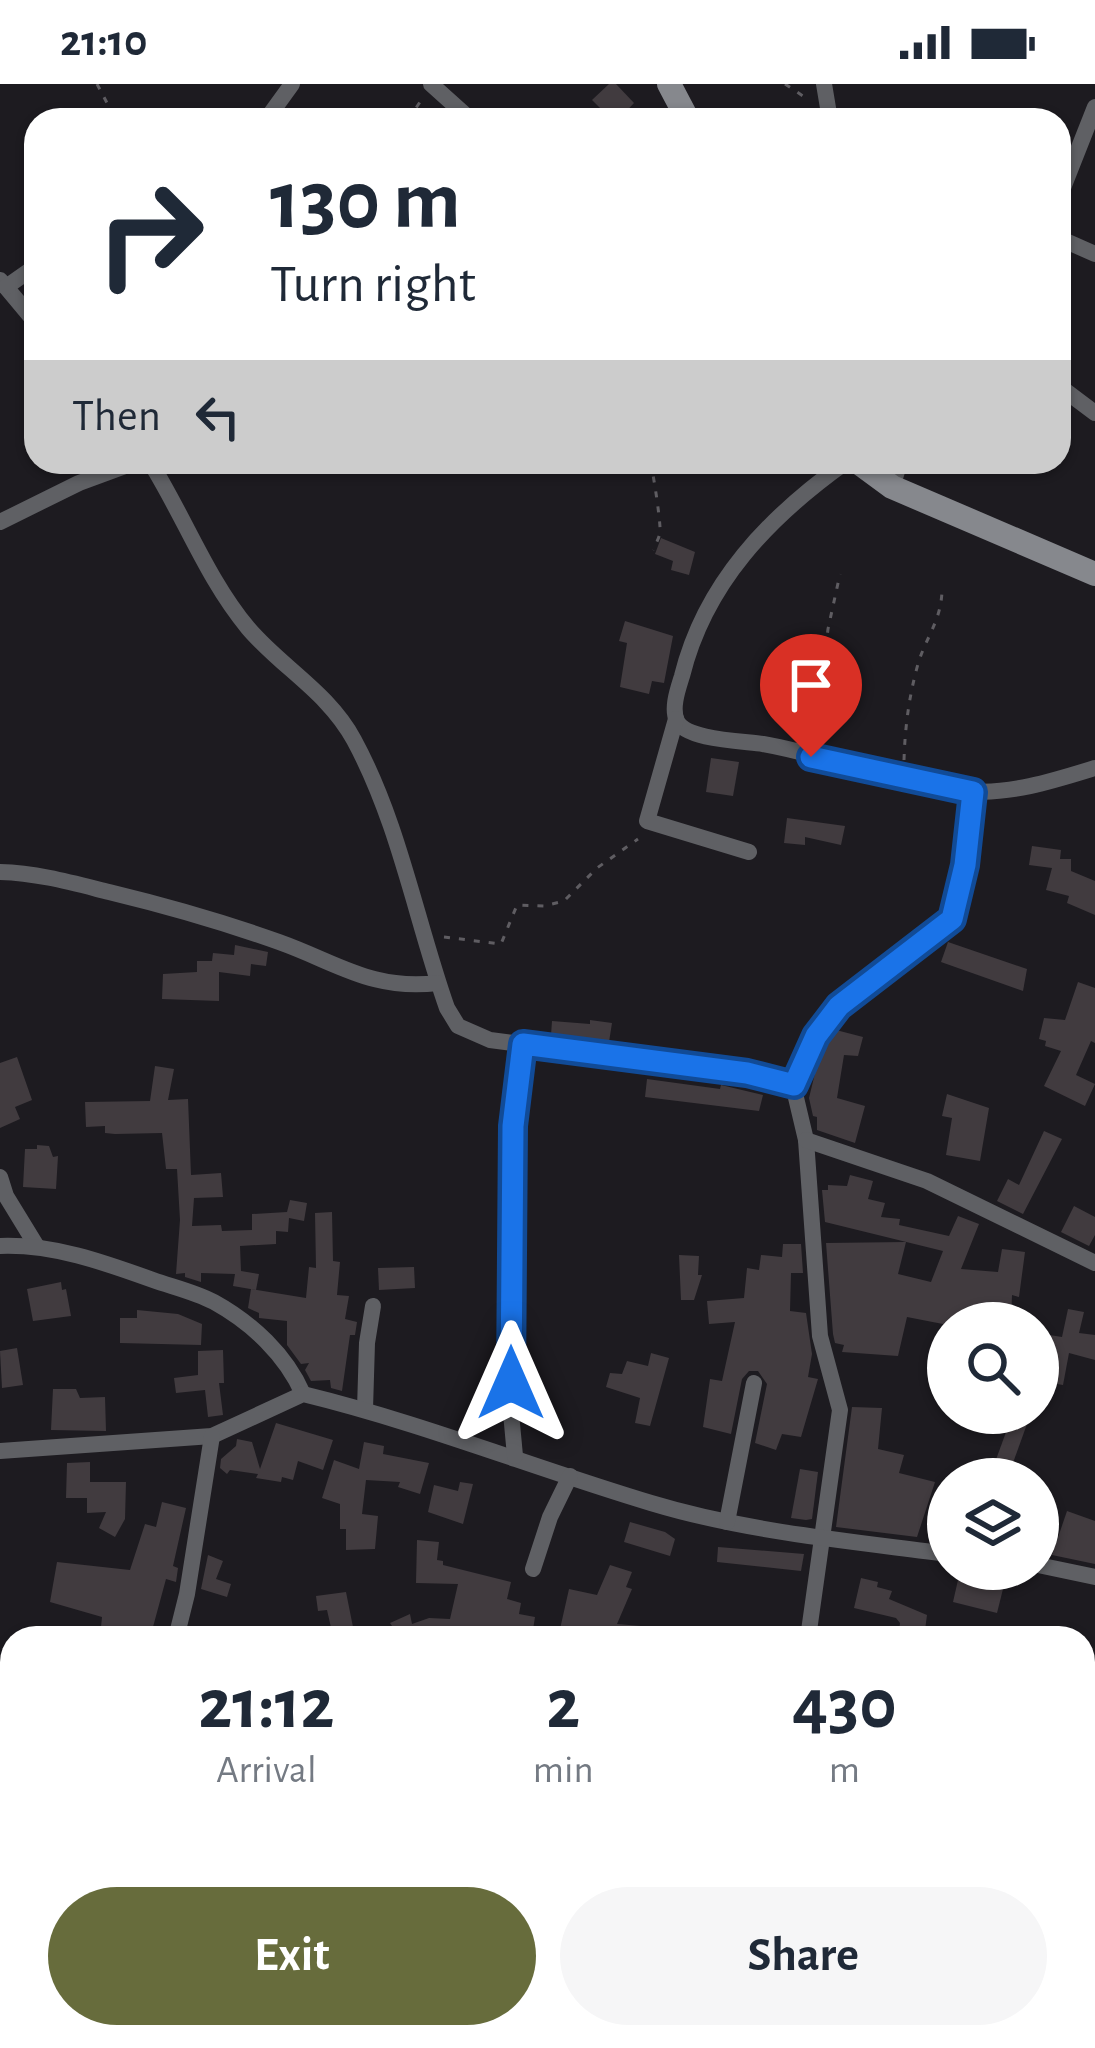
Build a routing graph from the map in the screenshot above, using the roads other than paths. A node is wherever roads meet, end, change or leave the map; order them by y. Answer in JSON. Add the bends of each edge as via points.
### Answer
{"nodes":[{"id":1,"x":427,"y":90,"type":"edge"},
{"id":2,"x":1095,"y":107,"type":"edge"},
{"id":3,"x":453,"y":108,"type":"edge"},
{"id":4,"x":1071,"y":168,"type":"edge"},
{"id":5,"x":3,"y":284,"type":"edge"},
{"id":6,"x":24,"y":308,"type":"edge"},
{"id":7,"x":104,"y":474,"type":"edge"},
{"id":8,"x":157,"y":474,"type":"edge"},
{"id":9,"x":832,"y":474,"type":"edge"},
{"id":10,"x":874,"y":474,"type":"edge"},
{"id":11,"x":896,"y":474,"type":"edge"},
{"id":12,"x":892,"y":487,"type":"junction"},
{"id":13,"x":0,"y":522,"type":"edge"},
{"id":14,"x":1095,"y":574,"type":"edge"},
{"id":15,"x":676,"y":719,"type":"junction"},
{"id":16,"x":1095,"y":768,"type":"edge"},
{"id":17,"x":973,"y":792,"type":"junction"},
{"id":18,"x":749,"y":851,"type":"dead end"},
{"id":19,"x":0,"y":872,"type":"edge"},
{"id":20,"x":438,"y":983,"type":"junction"},
{"id":21,"x":523,"y":1044,"type":"junction"},
{"id":22,"x":794,"y":1085,"type":"junction"},
{"id":23,"x":806,"y":1140,"type":"junction"},
{"id":24,"x":0,"y":1177,"type":"edge"},
{"id":25,"x":36,"y":1245,"type":"junction"},
{"id":26,"x":0,"y":1246,"type":"edge"},
{"id":27,"x":1095,"y":1263,"type":"edge"},
{"id":28,"x":374,"y":1306,"type":"dead end"},
{"id":29,"x":754,"y":1383,"type":"dead end"},
{"id":30,"x":303,"y":1394,"type":"junction"},
{"id":31,"x":365,"y":1409,"type":"junction"},
{"id":32,"x":212,"y":1436,"type":"junction"},
{"id":33,"x":0,"y":1451,"type":"edge"},
{"id":34,"x":515,"y":1456,"type":"junction"},
{"id":35,"x":569,"y":1476,"type":"junction"},
{"id":36,"x":727,"y":1522,"type":"junction"},
{"id":37,"x":820,"y":1537,"type":"junction"},
{"id":38,"x":927,"y":1551,"type":"edge"},
{"id":39,"x":533,"y":1569,"type":"dead end"},
{"id":40,"x":1059,"y":1569,"type":"edge"},
{"id":41,"x":1095,"y":1577,"type":"edge"},
{"id":42,"x":179,"y":1626,"type":"edge"},
{"id":43,"x":809,"y":1626,"type":"edge"}],
"edges":[{"from":1,"to":3,"type":"street"},
{"from":2,"to":4,"type":"street"},
{"from":5,"to":6,"type":"street"},
{"from":7,"to":13,"type":"street"},
{"from":8,"to":20,"type":"street","via":[[248,628],[324,697],[354,740]]},
{"from":9,"to":15,"type":"street","via":[[781,516],[707,604]]},
{"from":10,"to":12,"type":"street"},
{"from":11,"to":12,"type":"street"},
{"from":12,"to":14,"type":"street"},
{"from":15,"to":17,"type":"street","via":[[700,736]]},
{"from":15,"to":18,"type":"street","via":[[647,821]]},
{"from":16,"to":17,"type":"street"},
{"from":17,"to":22,"type":"street","via":[[952,919],[839,1006]]},
{"from":19,"to":20,"type":"street","via":[[162,904],[374,982]]},
{"from":20,"to":21,"type":"street","via":[[466,1032]]},
{"from":21,"to":22,"type":"street"},
{"from":21,"to":34,"type":"street","via":[[513,1126]]},
{"from":22,"to":23,"type":"street"},
{"from":23,"to":27,"type":"street","via":[[927,1181]]},
{"from":23,"to":37,"type":"street","via":[[820,1336],[840,1410]]},
{"from":24,"to":25,"type":"street"},
{"from":25,"to":26,"type":"street"},
{"from":25,"to":30,"type":"street","via":[[214,1302],[290,1364]]},
{"from":28,"to":31,"type":"street"},
{"from":29,"to":36,"type":"street"},
{"from":30,"to":31,"type":"street"},
{"from":30,"to":32,"type":"street"},
{"from":31,"to":34,"type":"street"},
{"from":32,"to":33,"type":"street"},
{"from":32,"to":42,"type":"street"},
{"from":34,"to":35,"type":"street"},
{"from":35,"to":36,"type":"street"},
{"from":35,"to":39,"type":"street"},
{"from":36,"to":37,"type":"street"},
{"from":37,"to":38,"type":"street"},
{"from":37,"to":43,"type":"street"},
{"from":40,"to":41,"type":"street"}]}
